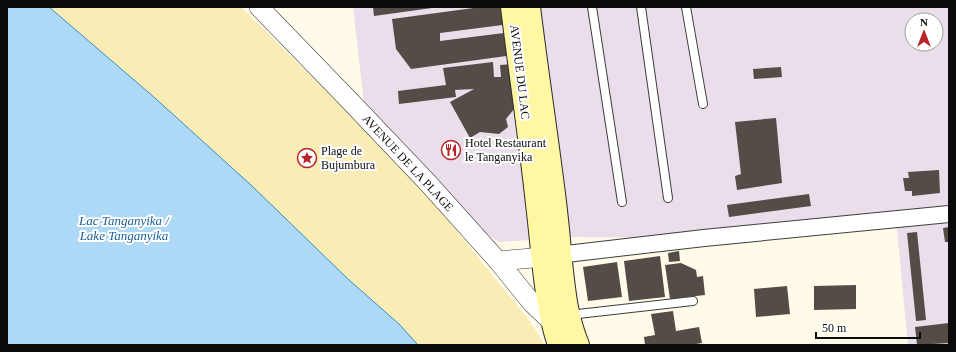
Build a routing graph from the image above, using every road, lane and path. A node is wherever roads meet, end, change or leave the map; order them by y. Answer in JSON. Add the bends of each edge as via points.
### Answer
{"nodes":[{"id":1,"x":259,"y":7,"type":"edge"},
{"id":2,"x":512,"y":7,"type":"edge"},
{"id":3,"x":529,"y":7,"type":"edge"},
{"id":4,"x":592,"y":7,"type":"edge"},
{"id":5,"x":641,"y":7,"type":"edge"},
{"id":6,"x":686,"y":7,"type":"edge"},
{"id":7,"x":703,"y":104,"type":"dead end"},
{"id":8,"x":668,"y":198,"type":"dead end"},
{"id":9,"x":622,"y":202,"type":"dead end"},
{"id":10,"x":949,"y":214,"type":"edge"},
{"id":11,"x":552,"y":256,"type":"junction"},
{"id":12,"x":498,"y":261,"type":"junction"},
{"id":13,"x":693,"y":301,"type":"dead end"},
{"id":14,"x":560,"y":319,"type":"junction"},
{"id":15,"x":559,"y":345,"type":"edge"},
{"id":16,"x":577,"y":345,"type":"edge"}],
"edges":[{"from":1,"to":12,"type":"street","name":"AVENUE DE LA PLAGE","via":[[396,148]]},
{"from":2,"to":11,"type":"main road","name":"AVENUE DU LAC"},
{"from":3,"to":11,"type":"main road","name":"AVENUE DU LAC"},
{"from":4,"to":9,"type":"lane"},
{"from":5,"to":8,"type":"lane"},
{"from":6,"to":7,"type":"lane"},
{"from":10,"to":11,"type":"street"},
{"from":11,"to":12,"type":"street"},
{"from":11,"to":14,"type":"main road","name":"AVENUE DE LA PLAGE","via":[[563,285]]},
{"from":12,"to":14,"type":"street","name":"AVENUE DE LA PLAGE","via":[[532,303]]},
{"from":13,"to":14,"type":"lane"},
{"from":14,"to":15,"type":"main road","name":"AVENUE DE LA PLAGE"},
{"from":14,"to":16,"type":"main road","name":"AVENUE DE LA PLAGE","via":[[571,328]]}]}
